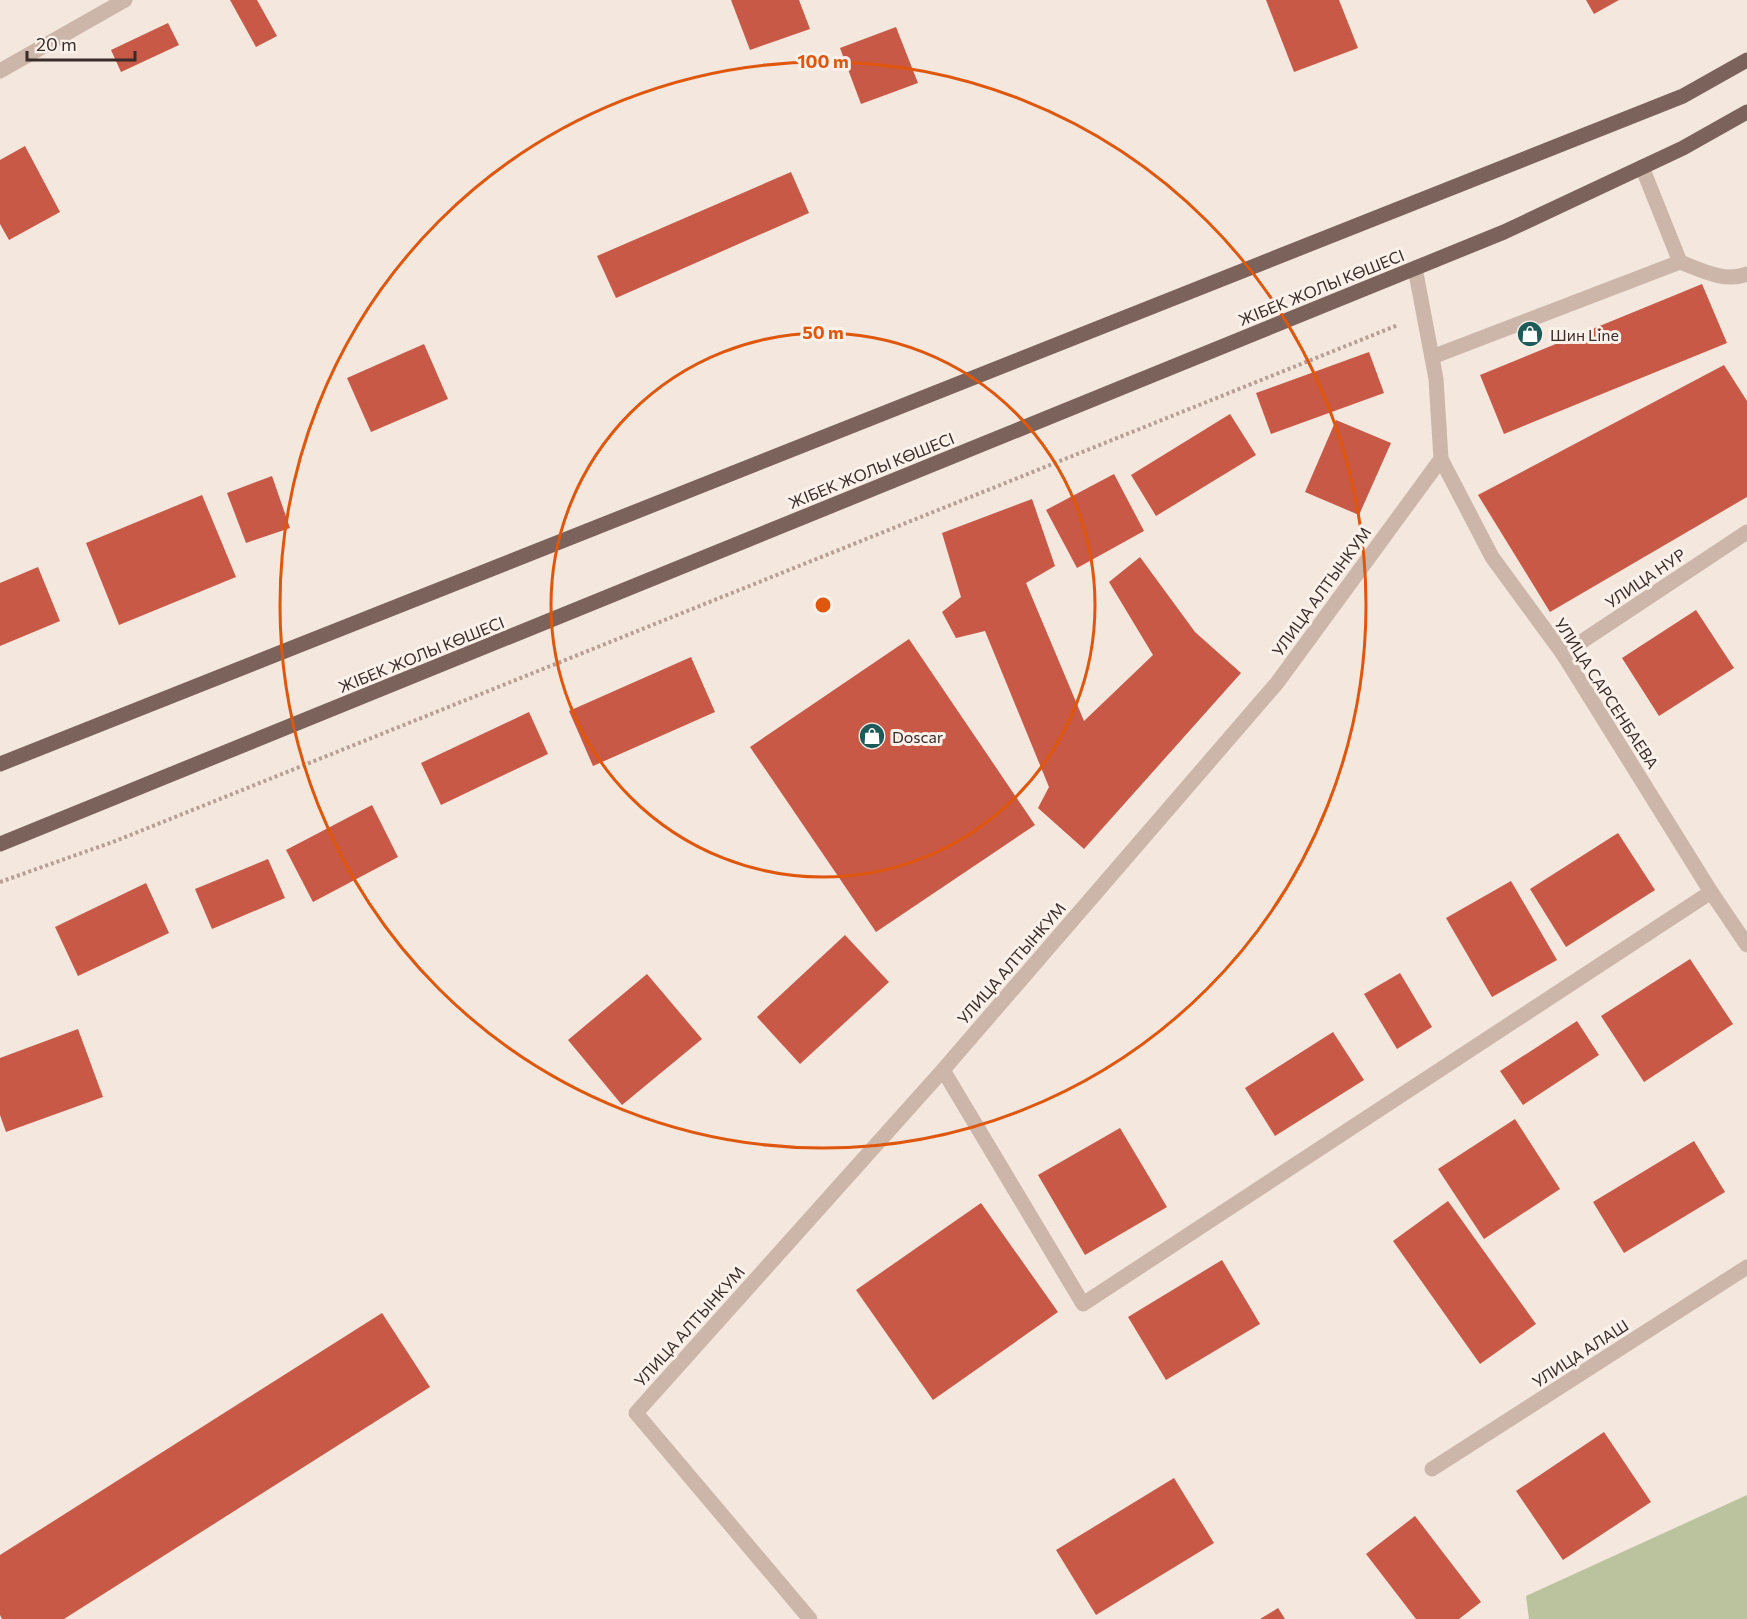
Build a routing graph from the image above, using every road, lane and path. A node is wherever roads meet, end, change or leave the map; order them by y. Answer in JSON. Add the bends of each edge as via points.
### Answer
{"nodes":[{"id":1,"x":125,"y":0,"type":"edge"},
{"id":2,"x":1747,"y":60,"type":"edge"},
{"id":3,"x":0,"y":71,"type":"edge"},
{"id":4,"x":1747,"y":112,"type":"edge"},
{"id":5,"x":1642,"y":168,"type":"junction"},
{"id":6,"x":1680,"y":262,"type":"junction"},
{"id":7,"x":1415,"y":268,"type":"junction"},
{"id":8,"x":1747,"y":274,"type":"edge"},
{"id":9,"x":1425,"y":314,"type":"junction"},
{"id":10,"x":1432,"y":357,"type":"junction"},
{"id":11,"x":1441,"y":459,"type":"junction"},
{"id":12,"x":1747,"y":532,"type":"edge"},
{"id":13,"x":1563,"y":654,"type":"junction"},
{"id":14,"x":0,"y":764,"type":"edge"},
{"id":15,"x":0,"y":844,"type":"edge"},
{"id":16,"x":0,"y":882,"type":"edge"},
{"id":17,"x":1711,"y":892,"type":"junction"},
{"id":18,"x":1747,"y":945,"type":"edge"},
{"id":19,"x":943,"y":1070,"type":"junction"},
{"id":20,"x":1747,"y":1267,"type":"edge"},
{"id":21,"x":1432,"y":1469,"type":"dead end"},
{"id":22,"x":810,"y":1619,"type":"edge"}],
"edges":[{"from":1,"to":3,"type":"street"},
{"from":2,"to":14,"type":"main road","via":[[1683,96]]},
{"from":4,"to":5,"type":"main road","name":"ЖІБЕК ЖОЛЫ КӨШЕСІ"},
{"from":5,"to":6,"type":"street"},
{"from":5,"to":7,"type":"main road","name":"ЖІБЕК ЖОЛЫ КӨШЕСІ"},
{"from":6,"to":8,"type":"street","via":[[1717,276],[1738,278]]},
{"from":6,"to":10,"type":"street"},
{"from":7,"to":9,"type":"street"},
{"from":7,"to":15,"type":"main road","name":"ЖІБЕК ЖОЛЫ КӨШЕСІ"},
{"from":9,"to":10,"type":"street"},
{"from":9,"to":16,"type":"path","via":[[113,842]]},
{"from":10,"to":11,"type":"street"},
{"from":11,"to":13,"type":"street","name":"УЛИЦА САРСЕНБАЕВА","via":[[1492,557]]},
{"from":11,"to":19,"type":"street","name":"УЛИЦА АЛТЫНКУМ","via":[[1276,684]]},
{"from":12,"to":13,"type":"street","name":"УЛИЦА НУР"},
{"from":13,"to":17,"type":"street","name":"УЛИЦА САРСЕНБАЕВА"},
{"from":17,"to":18,"type":"street","name":"УЛИЦА САРСЕНБАЕВА"},
{"from":17,"to":19,"type":"street","via":[[1083,1305]]},
{"from":19,"to":22,"type":"street","name":"УЛИЦА АЛТЫНКУМ","via":[[636,1413]]},
{"from":20,"to":21,"type":"street","name":"УЛИЦА АЛАШ"}]}
